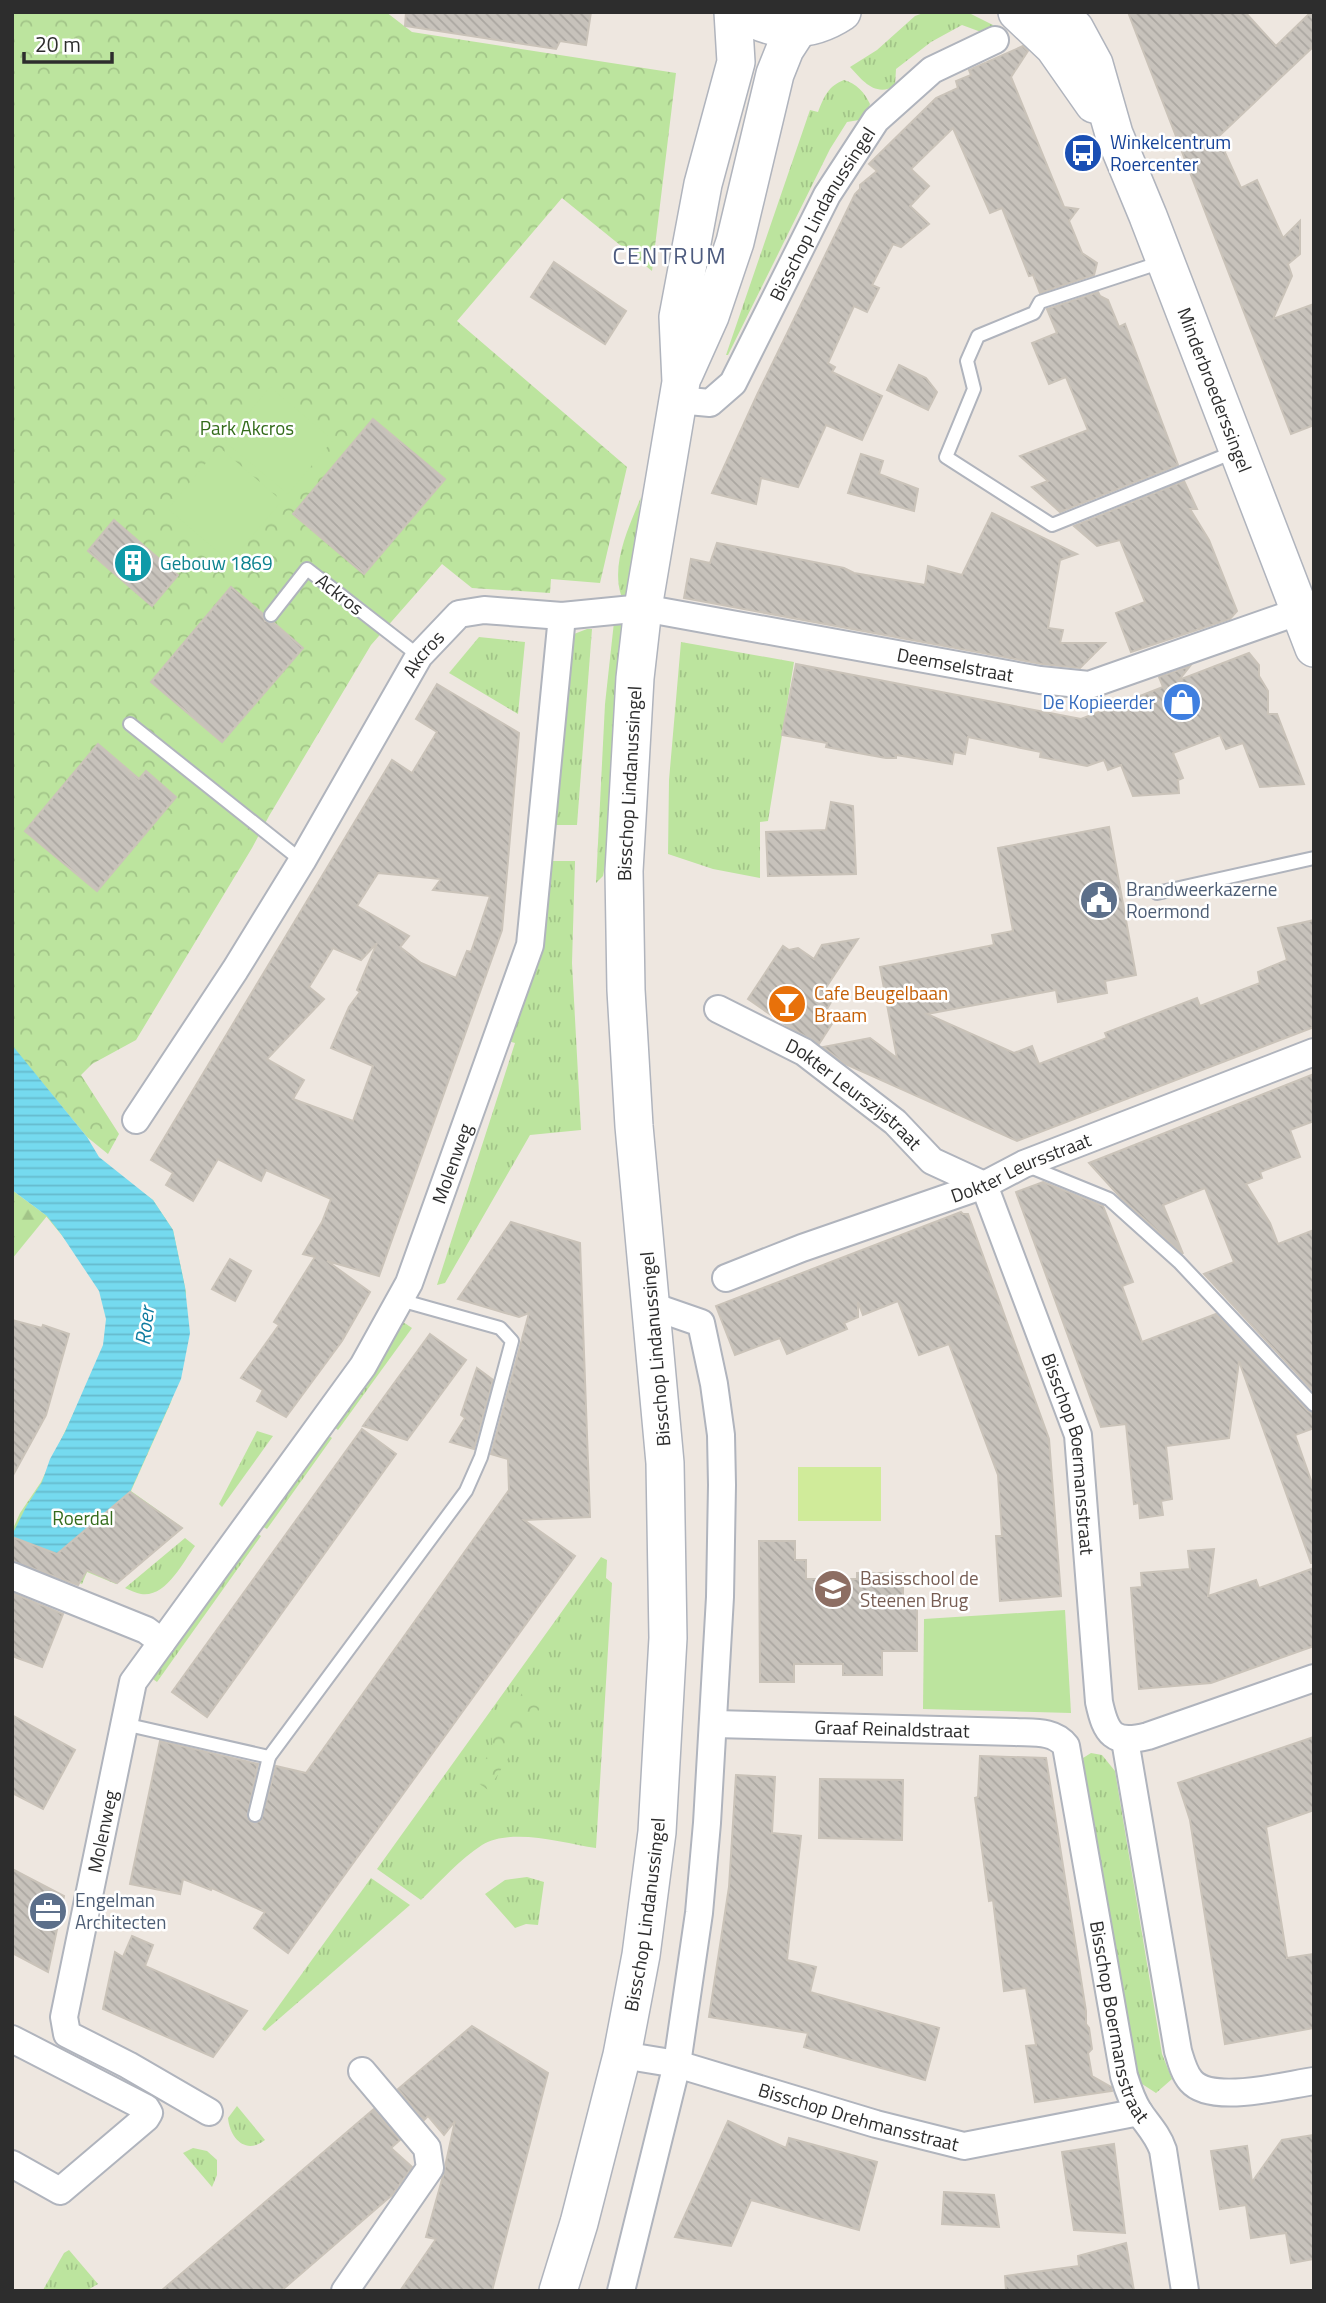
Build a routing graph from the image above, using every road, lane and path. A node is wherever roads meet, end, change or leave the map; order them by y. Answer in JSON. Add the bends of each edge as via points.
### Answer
{"nodes":[{"id":1,"x":733,"y":12,"type":"edge"},
{"id":2,"x":742,"y":12,"type":"edge"},
{"id":3,"x":842,"y":12,"type":"edge"},
{"id":4,"x":1059,"y":12,"type":"edge"},
{"id":5,"x":1006,"y":26,"type":"edge"},
{"id":6,"x":798,"y":29,"type":"junction"},
{"id":7,"x":1114,"y":134,"type":"junction"},
{"id":8,"x":1165,"y":260,"type":"junction"},
{"id":9,"x":679,"y":391,"type":"junction"},
{"id":10,"x":1238,"y":451,"type":"junction"},
{"id":11,"x":656,"y":610,"type":"junction"},
{"id":12,"x":1300,"y":611,"type":"junction"},
{"id":13,"x":271,"y":615,"type":"dead end"},
{"id":14,"x":562,"y":616,"type":"junction"},
{"id":15,"x":1314,"y":648,"type":"edge"},
{"id":16,"x":419,"y":656,"type":"junction"},
{"id":17,"x":130,"y":724,"type":"dead end"},
{"id":18,"x":1314,"y":858,"type":"edge"},
{"id":19,"x":302,"y":861,"type":"junction"},
{"id":20,"x":1157,"y":893,"type":"dead end"},
{"id":21,"x":718,"y":1009,"type":"dead end"},
{"id":22,"x":1314,"y":1052,"type":"edge"},
{"id":23,"x":136,"y":1120,"type":"dead end"},
{"id":24,"x":1024,"y":1164,"type":"junction"},
{"id":25,"x":984,"y":1185,"type":"junction"},
{"id":26,"x":726,"y":1278,"type":"dead end"},
{"id":27,"x":400,"y":1300,"type":"junction"},
{"id":28,"x":652,"y":1306,"type":"junction"},
{"id":29,"x":1314,"y":1405,"type":"edge"},
{"id":30,"x":12,"y":1576,"type":"edge"},
{"id":31,"x":162,"y":1642,"type":"junction"},
{"id":32,"x":1314,"y":1678,"type":"edge"},
{"id":33,"x":124,"y":1724,"type":"junction"},
{"id":34,"x":714,"y":1724,"type":"junction"},
{"id":35,"x":1118,"y":1737,"type":"junction"},
{"id":36,"x":1066,"y":1746,"type":"joint"},
{"id":37,"x":269,"y":1757,"type":"junction"},
{"id":38,"x":255,"y":1815,"type":"dead end"},
{"id":39,"x":12,"y":2039,"type":"edge"},
{"id":40,"x":622,"y":2055,"type":"junction"},
{"id":41,"x":677,"y":2064,"type":"junction"},
{"id":42,"x":362,"y":2071,"type":"dead end"},
{"id":43,"x":1314,"y":2081,"type":"edge"},
{"id":44,"x":209,"y":2112,"type":"dead end"},
{"id":45,"x":1139,"y":2112,"type":"junction"},
{"id":46,"x":12,"y":2164,"type":"edge"},
{"id":47,"x":345,"y":2291,"type":"edge"},
{"id":48,"x":558,"y":2291,"type":"edge"},
{"id":49,"x":621,"y":2291,"type":"edge"},
{"id":50,"x":1185,"y":2291,"type":"edge"}],
"edges":[{"from":1,"to":9,"type":"main road","name":"Bisschop Lindanussingel","via":[[736,62],[703,184],[678,317]]},
{"from":2,"to":6,"type":"main road","via":[[770,26]]},
{"from":3,"to":6,"type":"main road"},
{"from":4,"to":7,"type":"main road","name":"Minderbroederssingel","via":[[1088,49]]},
{"from":5,"to":7,"type":"main road","name":"Minderbroederssingel","via":[[1054,47]]},
{"from":5,"to":9,"type":"street","name":"Bisschop Lindanussingel","via":[[932,70],[876,120],[827,195],[733,383],[710,403]]},
{"from":6,"to":9,"type":"main road","name":"Bisschop Lindanussingel","via":[[775,74],[734,242]]},
{"from":7,"to":8,"type":"main road","name":"Minderbroederssingel"},
{"from":8,"to":10,"type":"main road","name":"Minderbroederssingel"},
{"from":8,"to":10,"type":"lane","via":[[1040,302],[1034,313],[978,336],[967,361],[974,389],[946,457],[1052,525]]},
{"from":9,"to":11,"type":"main road","name":"Bisschop Lindanussingel"},
{"from":10,"to":12,"type":"main road","name":"Minderbroederssingel"},
{"from":11,"to":12,"type":"street","name":"Deemselstraat","via":[[1089,685]]},
{"from":11,"to":14,"type":"street","name":"Akcros"},
{"from":11,"to":28,"type":"main road","name":"Bisschop Lindanussingel","via":[[629,771],[624,922],[634,1112]]},
{"from":12,"to":15,"type":"main road","name":"Minderbroederssingel"},
{"from":13,"to":16,"type":"lane","name":"Ackros","via":[[307,569]]},
{"from":14,"to":16,"type":"street","name":"Akcros","via":[[484,610],[459,614]]},
{"from":14,"to":27,"type":"street","name":"Molenweg","via":[[530,945]]},
{"from":16,"to":19,"type":"street","name":"Akcros"},
{"from":17,"to":19,"type":"lane"},
{"from":18,"to":20,"type":"lane"},
{"from":19,"to":23,"type":"street","name":"Akcros"},
{"from":21,"to":25,"type":"street","name":"Dokter Leurszijstraat","via":[[804,1052],[895,1122],[932,1161]]},
{"from":22,"to":24,"type":"street","name":"Dokter Leursstraat"},
{"from":24,"to":25,"type":"street","name":"Dokter Leursstraat"},
{"from":24,"to":29,"type":"lane","via":[[1109,1199],[1179,1262]]},
{"from":25,"to":26,"type":"street","name":"Dokter Leursstraat"},
{"from":25,"to":35,"type":"street","name":"Bisschop Boermansstraat","via":[[1078,1435],[1099,1702],[1102,1718]]},
{"from":27,"to":31,"type":"street","name":"Molenweg","via":[[363,1366]]},
{"from":27,"to":37,"type":"lane","via":[[500,1328],[512,1341],[481,1457],[466,1491]]},
{"from":28,"to":34,"type":"street","via":[[701,1323],[714,1384],[722,1473]]},
{"from":28,"to":40,"type":"main road","name":"Bisschop Lindanussingel","via":[[665,1463],[667,1639],[657,1832]]},
{"from":30,"to":31,"type":"street","via":[[146,1630]]},
{"from":31,"to":33,"type":"street","name":"Molenweg","via":[[133,1682]]},
{"from":32,"to":35,"type":"street","via":[[1148,1736]]},
{"from":33,"to":37,"type":"lane"},
{"from":33,"to":44,"type":"street","name":"Molenweg","via":[[64,2026],[67,2035]]},
{"from":34,"to":36,"type":"street","name":"Graaf Reinaldstraat","via":[[1015,1732],[1051,1735]]},
{"from":34,"to":41,"type":"street","via":[[699,1913]]},
{"from":35,"to":43,"type":"street","name":"Bisschop Boermansstraat","via":[[1178,2051],[1191,2081],[1214,2093]]},
{"from":36,"to":45,"type":"street","name":"Bisschop Boermansstraat","via":[[1124,2076]]},
{"from":37,"to":38,"type":"lane"},
{"from":39,"to":46,"type":"street","via":[[149,2113],[60,2191]]},
{"from":40,"to":41,"type":"street","name":"Bisschop Drehmansstraat"},
{"from":40,"to":48,"type":"main road","name":"Bisschop Lindanussingel"},
{"from":41,"to":45,"type":"street","name":"Bisschop Drehmansstraat","via":[[964,2146]]},
{"from":41,"to":49,"type":"street"},
{"from":42,"to":47,"type":"street","via":[[427,2148],[430,2168]]},
{"from":45,"to":50,"type":"street","name":"Bisschop Boermansstraat","via":[[1163,2150]]}]}
